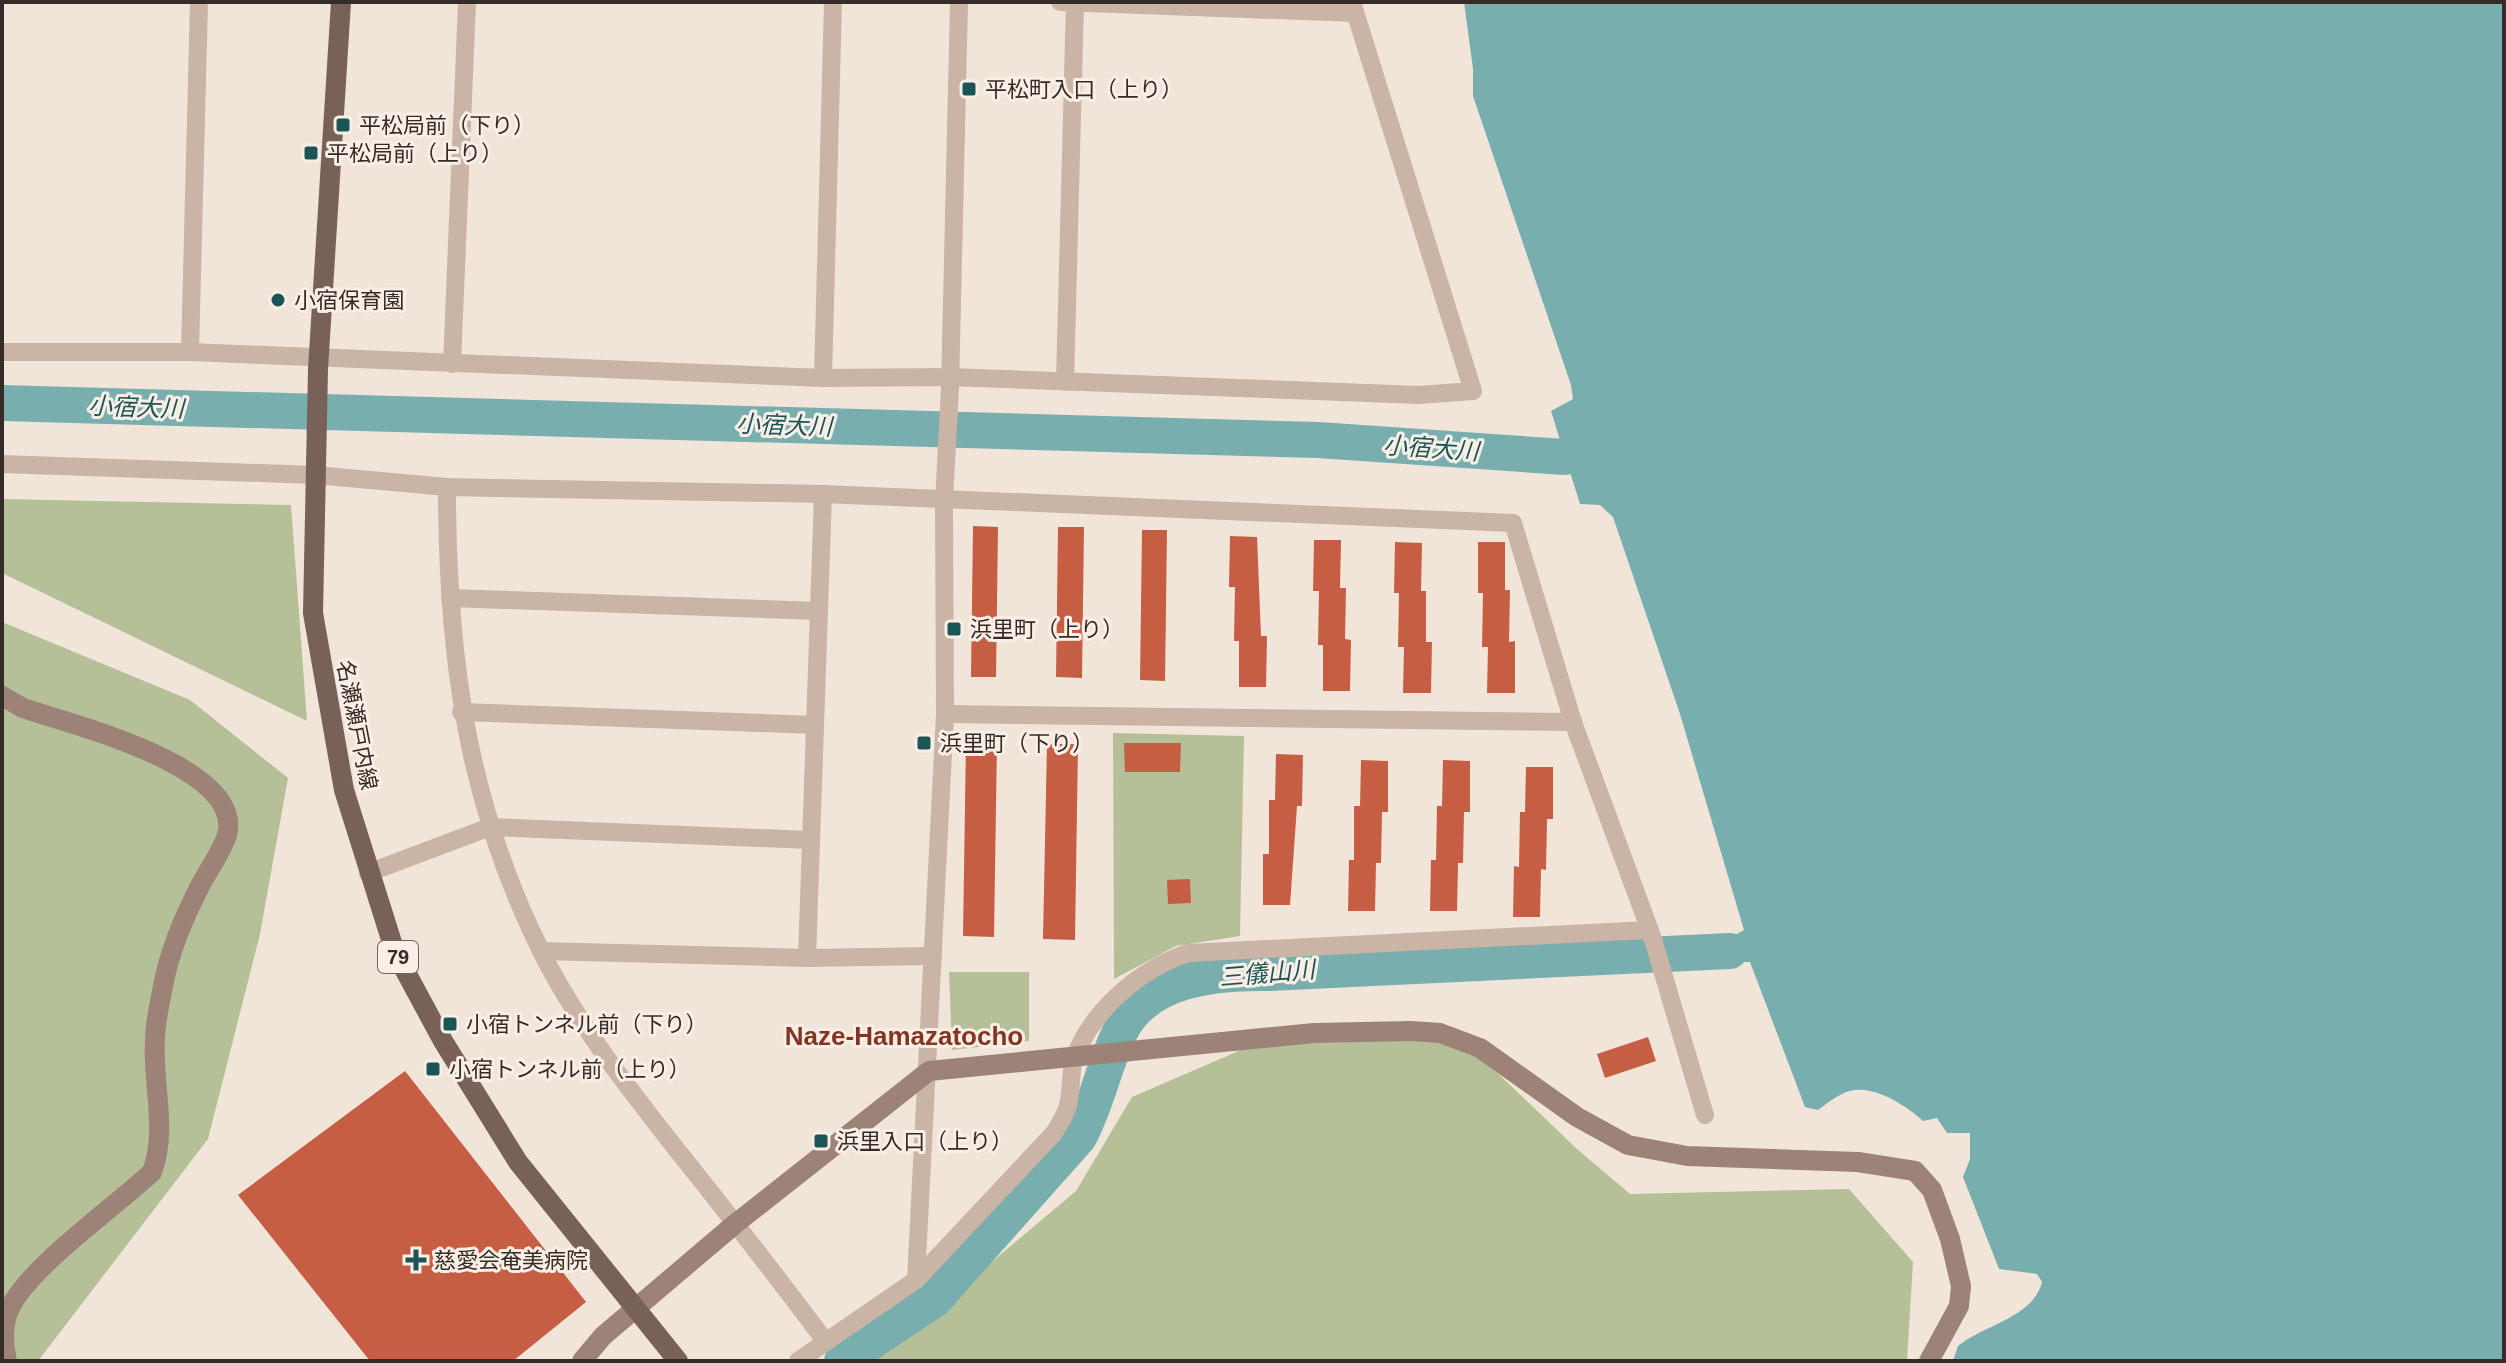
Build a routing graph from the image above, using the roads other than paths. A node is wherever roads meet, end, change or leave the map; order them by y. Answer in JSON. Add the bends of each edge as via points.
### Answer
{"nodes":[{"id":1,"x":199,"y":2,"type":"edge"},
{"id":2,"x":341,"y":2,"type":"edge"},
{"id":3,"x":467,"y":2,"type":"edge"},
{"id":4,"x":833,"y":2,"type":"edge"},
{"id":5,"x":959,"y":2,"type":"edge"},
{"id":6,"x":1060,"y":2,"type":"edge"},
{"id":7,"x":1075,"y":2,"type":"edge"},
{"id":8,"x":1353,"y":8,"type":"edge"},
{"id":9,"x":2,"y":352,"type":"edge"},
{"id":10,"x":190,"y":352,"type":"junction"},
{"id":11,"x":318,"y":363,"type":"junction"},
{"id":12,"x":452,"y":364,"type":"junction"},
{"id":13,"x":823,"y":378,"type":"junction"},
{"id":14,"x":950,"y":382,"type":"junction"},
{"id":15,"x":1065,"y":382,"type":"junction"},
{"id":16,"x":2,"y":464,"type":"edge"},
{"id":17,"x":315,"y":475,"type":"junction"},
{"id":18,"x":447,"y":487,"type":"junction"},
{"id":19,"x":823,"y":494,"type":"junction"},
{"id":20,"x":945,"y":494,"type":"junction"},
{"id":21,"x":450,"y":598,"type":"junction"},
{"id":22,"x":818,"y":611,"type":"junction"},
{"id":23,"x":2,"y":696,"type":"edge"},
{"id":24,"x":461,"y":712,"type":"junction"},
{"id":25,"x":945,"y":714,"type":"junction"},
{"id":26,"x":1573,"y":722,"type":"junction"},
{"id":27,"x":815,"y":725,"type":"junction"},
{"id":28,"x":490,"y":827,"type":"junction"},
{"id":29,"x":809,"y":840,"type":"junction"},
{"id":30,"x":368,"y":873,"type":"junction"},
{"id":31,"x":1650,"y":933,"type":"junction"},
{"id":32,"x":541,"y":951,"type":"junction"},
{"id":33,"x":933,"y":956,"type":"junction"},
{"id":34,"x":807,"y":958,"type":"junction"},
{"id":35,"x":1079,"y":1056,"type":"junction"},
{"id":36,"x":929,"y":1071,"type":"junction"},
{"id":37,"x":1705,"y":1115,"type":"dead end"},
{"id":38,"x":735,"y":1224,"type":"junction"},
{"id":39,"x":916,"y":1280,"type":"junction"},
{"id":40,"x":637,"y":1310,"type":"junction"},
{"id":41,"x":826,"y":1342,"type":"junction"},
{"id":42,"x":7,"y":1361,"type":"edge"},
{"id":43,"x":582,"y":1361,"type":"edge"},
{"id":44,"x":678,"y":1361,"type":"edge"},
{"id":45,"x":798,"y":1361,"type":"edge"},
{"id":46,"x":1929,"y":1361,"type":"edge"}],
"edges":[{"from":1,"to":10,"type":"street"},
{"from":2,"to":11,"type":"main road","name":"名瀬瀬戸内線","number":"79"},
{"from":3,"to":12,"type":"street"},
{"from":4,"to":13,"type":"street"},
{"from":5,"to":14,"type":"street"},
{"from":6,"to":7,"type":"street"},
{"from":7,"to":8,"type":"street"},
{"from":7,"to":15,"type":"street"},
{"from":8,"to":15,"type":"street","via":[[1473,391],[1419,395]]},
{"from":9,"to":10,"type":"street"},
{"from":10,"to":11,"type":"street"},
{"from":11,"to":12,"type":"street"},
{"from":11,"to":17,"type":"main road","name":"名瀬瀬戸内線","number":"79"},
{"from":12,"to":13,"type":"street"},
{"from":13,"to":14,"type":"street"},
{"from":14,"to":15,"type":"street"},
{"from":14,"to":20,"type":"street"},
{"from":16,"to":17,"type":"street"},
{"from":17,"to":18,"type":"street"},
{"from":17,"to":30,"type":"main road","name":"名瀬瀬戸内線","number":"79","via":[[313,613],[344,790]]},
{"from":18,"to":19,"type":"street"},
{"from":18,"to":21,"type":"street"},
{"from":19,"to":20,"type":"street"},
{"from":19,"to":22,"type":"street"},
{"from":20,"to":25,"type":"street"},
{"from":20,"to":26,"type":"street","via":[[1513,523]]},
{"from":21,"to":22,"type":"street"},
{"from":21,"to":24,"type":"street"},
{"from":22,"to":27,"type":"street"},
{"from":23,"to":42,"type":"street","via":[[165,757],[213,793],[225,813],[227,834],[176,933],[162,988],[154,1040],[160,1149],[152,1172],[17,1297],[3,1344]]},
{"from":24,"to":27,"type":"street"},
{"from":24,"to":28,"type":"street"},
{"from":25,"to":26,"type":"street"},
{"from":25,"to":33,"type":"street"},
{"from":26,"to":31,"type":"street"},
{"from":27,"to":29,"type":"street"},
{"from":28,"to":29,"type":"street"},
{"from":28,"to":30,"type":"street"},
{"from":28,"to":32,"type":"street"},
{"from":29,"to":34,"type":"street"},
{"from":30,"to":40,"type":"main road","name":"名瀬瀬戸内線","number":"79","via":[[395,952],[443,1041],[518,1162]]},
{"from":31,"to":35,"type":"street","via":[[1188,953],[1124,990],[1094,1022]]},
{"from":31,"to":37,"type":"street"},
{"from":32,"to":34,"type":"street"},
{"from":32,"to":38,"type":"street","via":[[608,1062]]},
{"from":33,"to":34,"type":"street"},
{"from":33,"to":36,"type":"street"},
{"from":35,"to":36,"type":"street"},
{"from":35,"to":39,"type":"street","via":[[1068,1109],[1054,1133]]},
{"from":35,"to":46,"type":"street","via":[[1314,1033],[1440,1033],[1480,1048],[1577,1117],[1628,1145],[1687,1156],[1858,1162],[1915,1171],[1932,1190],[1961,1286],[1959,1306]]},
{"from":36,"to":38,"type":"street"},
{"from":36,"to":39,"type":"street"},
{"from":38,"to":40,"type":"street"},
{"from":38,"to":41,"type":"street"},
{"from":39,"to":41,"type":"street"},
{"from":40,"to":43,"type":"street","via":[[603,1336]]},
{"from":40,"to":44,"type":"main road","name":"名瀬瀬戸内線","number":"79"},
{"from":41,"to":45,"type":"street"}]}
